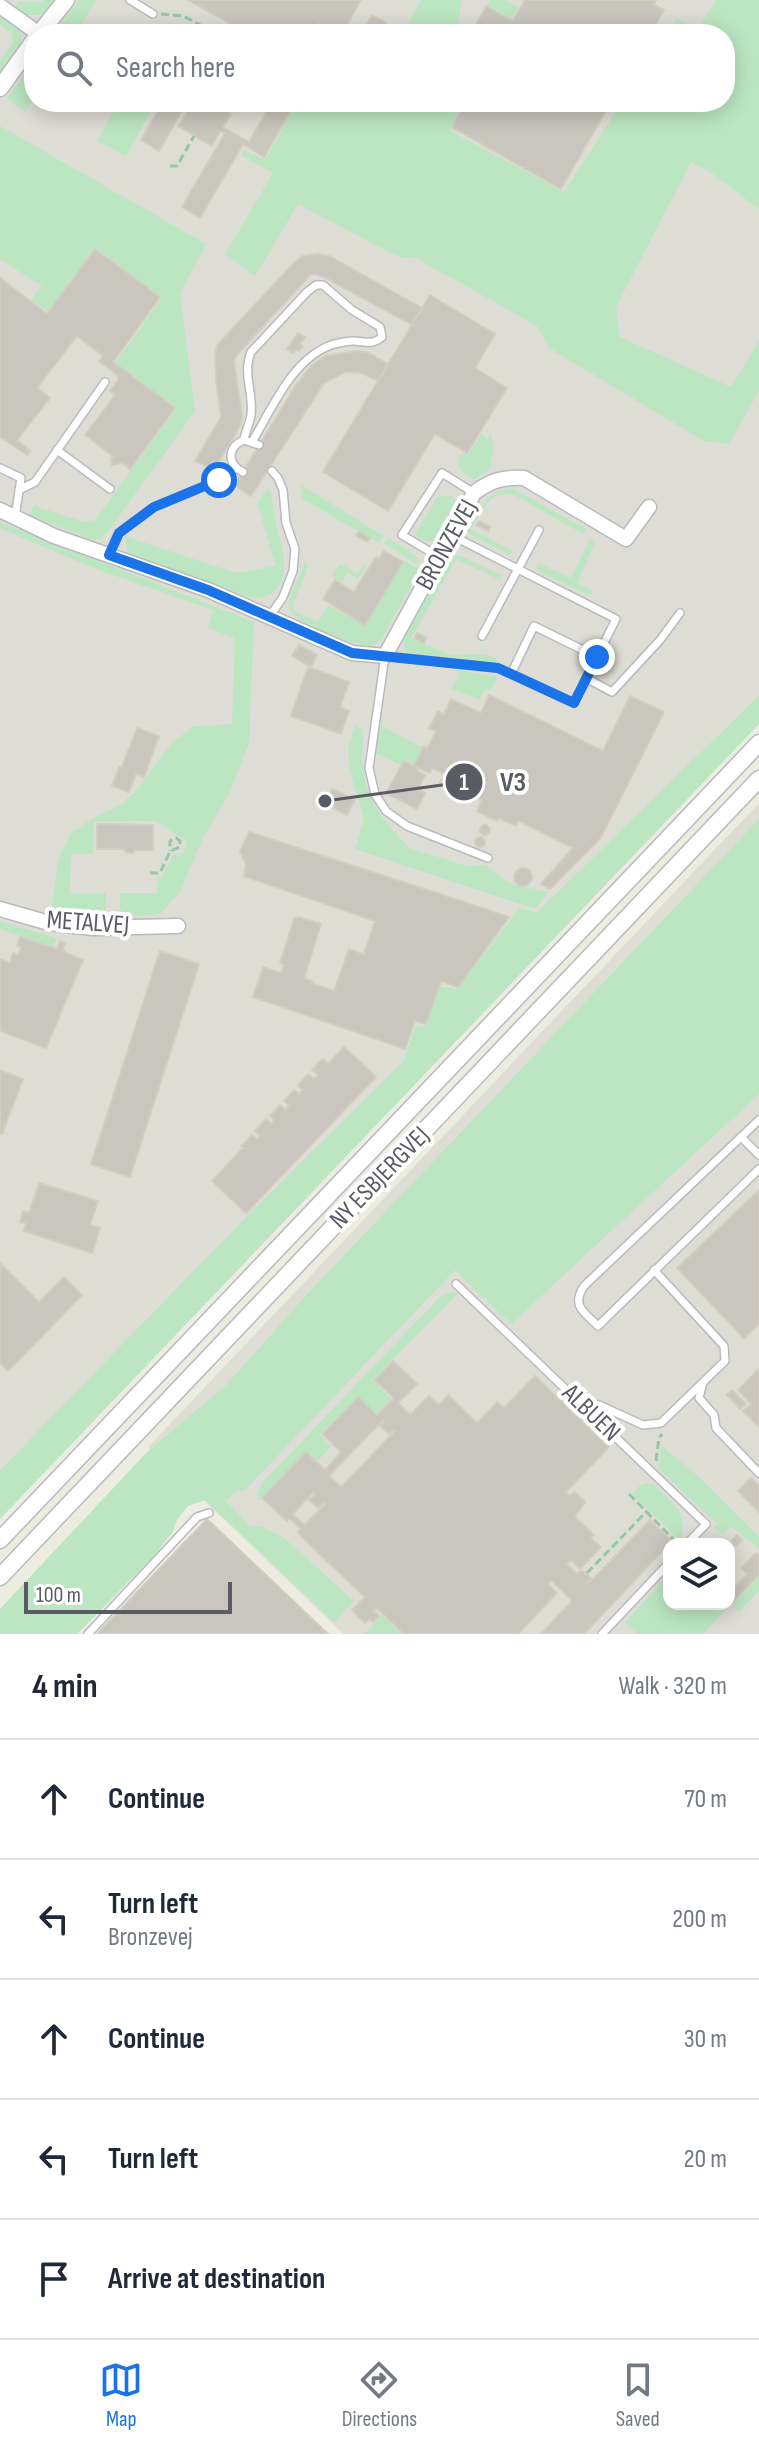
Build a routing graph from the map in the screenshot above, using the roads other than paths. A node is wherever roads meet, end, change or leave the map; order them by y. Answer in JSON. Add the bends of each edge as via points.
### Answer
{"nodes":[{"id":1,"x":66,"y":0,"type":"edge"},
{"id":2,"x":130,"y":0,"type":"edge"},
{"id":3,"x":0,"y":6,"type":"edge"},
{"id":4,"x":153,"y":14,"type":"road end"},
{"id":5,"x":25,"y":24,"type":"edge"},
{"id":6,"x":47,"y":24,"type":"edge"},
{"id":7,"x":24,"y":55,"type":"edge"},
{"id":8,"x":0,"y":88,"type":"edge"},
{"id":9,"x":105,"y":382,"type":"dead end"},
{"id":10,"x":252,"y":442,"type":"junction"},
{"id":11,"x":57,"y":450,"type":"junction"},
{"id":12,"x":0,"y":468,"type":"edge"},
{"id":13,"x":272,"y":471,"type":"dead end"},
{"id":14,"x":110,"y":489,"type":"dead end"},
{"id":15,"x":19,"y":490,"type":"junction"},
{"id":16,"x":474,"y":493,"type":"junction"},
{"id":17,"x":649,"y":507,"type":"dead end"},
{"id":18,"x":0,"y":510,"type":"edge"},
{"id":19,"x":15,"y":517,"type":"junction"},
{"id":20,"x":539,"y":530,"type":"dead end"},
{"id":21,"x":451,"y":535,"type":"junction"},
{"id":22,"x":109,"y":555,"type":"junction"},
{"id":23,"x":439,"y":557,"type":"junction"},
{"id":24,"x":518,"y":569,"type":"junction"},
{"id":25,"x":680,"y":613,"type":"dead end"},
{"id":26,"x":270,"y":616,"type":"junction"},
{"id":27,"x":482,"y":636,"type":"dead end"},
{"id":28,"x":385,"y":656,"type":"junction"},
{"id":29,"x":597,"y":657,"type":"junction"},
{"id":30,"x":511,"y":674,"type":"junction"},
{"id":31,"x":586,"y":678,"type":"junction"},
{"id":32,"x":759,"y":743,"type":"edge"},
{"id":33,"x":759,"y":779,"type":"edge"},
{"id":34,"x":488,"y":858,"type":"dead end"},
{"id":35,"x":0,"y":909,"type":"edge"},
{"id":36,"x":178,"y":926,"type":"dead end"},
{"id":37,"x":759,"y":1120,"type":"edge"},
{"id":38,"x":741,"y":1137,"type":"junction"},
{"id":39,"x":759,"y":1155,"type":"edge"},
{"id":40,"x":759,"y":1169,"type":"edge"},
{"id":41,"x":654,"y":1270,"type":"junction"},
{"id":42,"x":456,"y":1284,"type":"dead end"},
{"id":43,"x":702,"y":1383,"type":"junction"},
{"id":44,"x":580,"y":1403,"type":"junction"},
{"id":45,"x":759,"y":1473,"type":"edge"},
{"id":46,"x":209,"y":1513,"type":"dead end"},
{"id":47,"x":693,"y":1538,"type":"edge"},
{"id":48,"x":0,"y":1540,"type":"edge"},
{"id":49,"x":663,"y":1569,"type":"edge"},
{"id":50,"x":0,"y":1577,"type":"edge"},
{"id":51,"x":88,"y":1634,"type":"edge"},
{"id":52,"x":602,"y":1634,"type":"edge"}],
"edges":[{"from":1,"to":6,"type":"street"},
{"from":2,"to":4,"type":"lane"},
{"from":3,"to":5,"type":"street"},
{"from":7,"to":8,"type":"street"},
{"from":9,"to":11,"type":"lane"},
{"from":10,"to":10,"type":"lane","via":[[314,353],[382,337],[380,327],[323,285],[307,292],[251,352],[246,374],[251,417],[246,427]]},
{"from":10,"to":22,"type":"lane","via":[[237,442],[231,453],[239,470],[154,507],[119,533]]},
{"from":11,"to":14,"type":"lane"},
{"from":11,"to":15,"type":"lane","via":[[35,482]]},
{"from":12,"to":15,"type":"lane","via":[[21,478]]},
{"from":13,"to":26,"type":"lane","via":[[283,490],[295,549],[293,571]]},
{"from":15,"to":19,"type":"lane"},
{"from":16,"to":17,"type":"street","name":"BRONZEVEJ","via":[[489,482],[524,478],[626,539]]},
{"from":16,"to":21,"type":"street","name":"BRONZEVEJ"},
{"from":16,"to":23,"type":"lane","via":[[442,473],[402,535]]},
{"from":18,"to":19,"type":"street"},
{"from":19,"to":22,"type":"street"},
{"from":20,"to":24,"type":"lane"},
{"from":21,"to":23,"type":"street","name":"BRONZEVEJ"},
{"from":21,"to":24,"type":"lane"},
{"from":22,"to":26,"type":"street"},
{"from":23,"to":28,"type":"street","name":"BRONZEVEJ"},
{"from":24,"to":27,"type":"lane"},
{"from":24,"to":29,"type":"lane","via":[[616,619]]},
{"from":25,"to":31,"type":"lane","via":[[612,692]]},
{"from":26,"to":28,"type":"street","via":[[352,653]]},
{"from":28,"to":30,"type":"lane","via":[[478,665]]},
{"from":28,"to":34,"type":"lane","via":[[369,768],[375,794],[386,811],[407,826]]},
{"from":29,"to":30,"type":"lane","via":[[534,626]]},
{"from":29,"to":31,"type":"lane"},
{"from":30,"to":31,"type":"lane","via":[[574,703]]},
{"from":32,"to":48,"type":"street","name":"NY ESBJERGVEJ"},
{"from":33,"to":50,"type":"street","name":"NY ESBJERGVEJ"},
{"from":35,"to":36,"type":"street","name":"METALVEJ","via":[[93,928]]},
{"from":37,"to":38,"type":"lane"},
{"from":38,"to":39,"type":"lane"},
{"from":38,"to":41,"type":"lane","via":[[584,1286],[579,1306],[598,1326]]},
{"from":40,"to":41,"type":"lane"},
{"from":41,"to":43,"type":"lane","via":[[724,1346],[725,1361]]},
{"from":42,"to":44,"type":"lane","name":"ALBUEN"},
{"from":43,"to":44,"type":"lane","via":[[661,1423],[643,1425],[607,1408]]},
{"from":43,"to":45,"type":"lane","via":[[699,1398],[714,1415],[716,1428]]},
{"from":44,"to":47,"type":"lane","name":"ALBUEN","via":[[706,1524]]},
{"from":46,"to":51,"type":"lane","via":[[197,1517]]},
{"from":49,"to":52,"type":"lane"}]}
